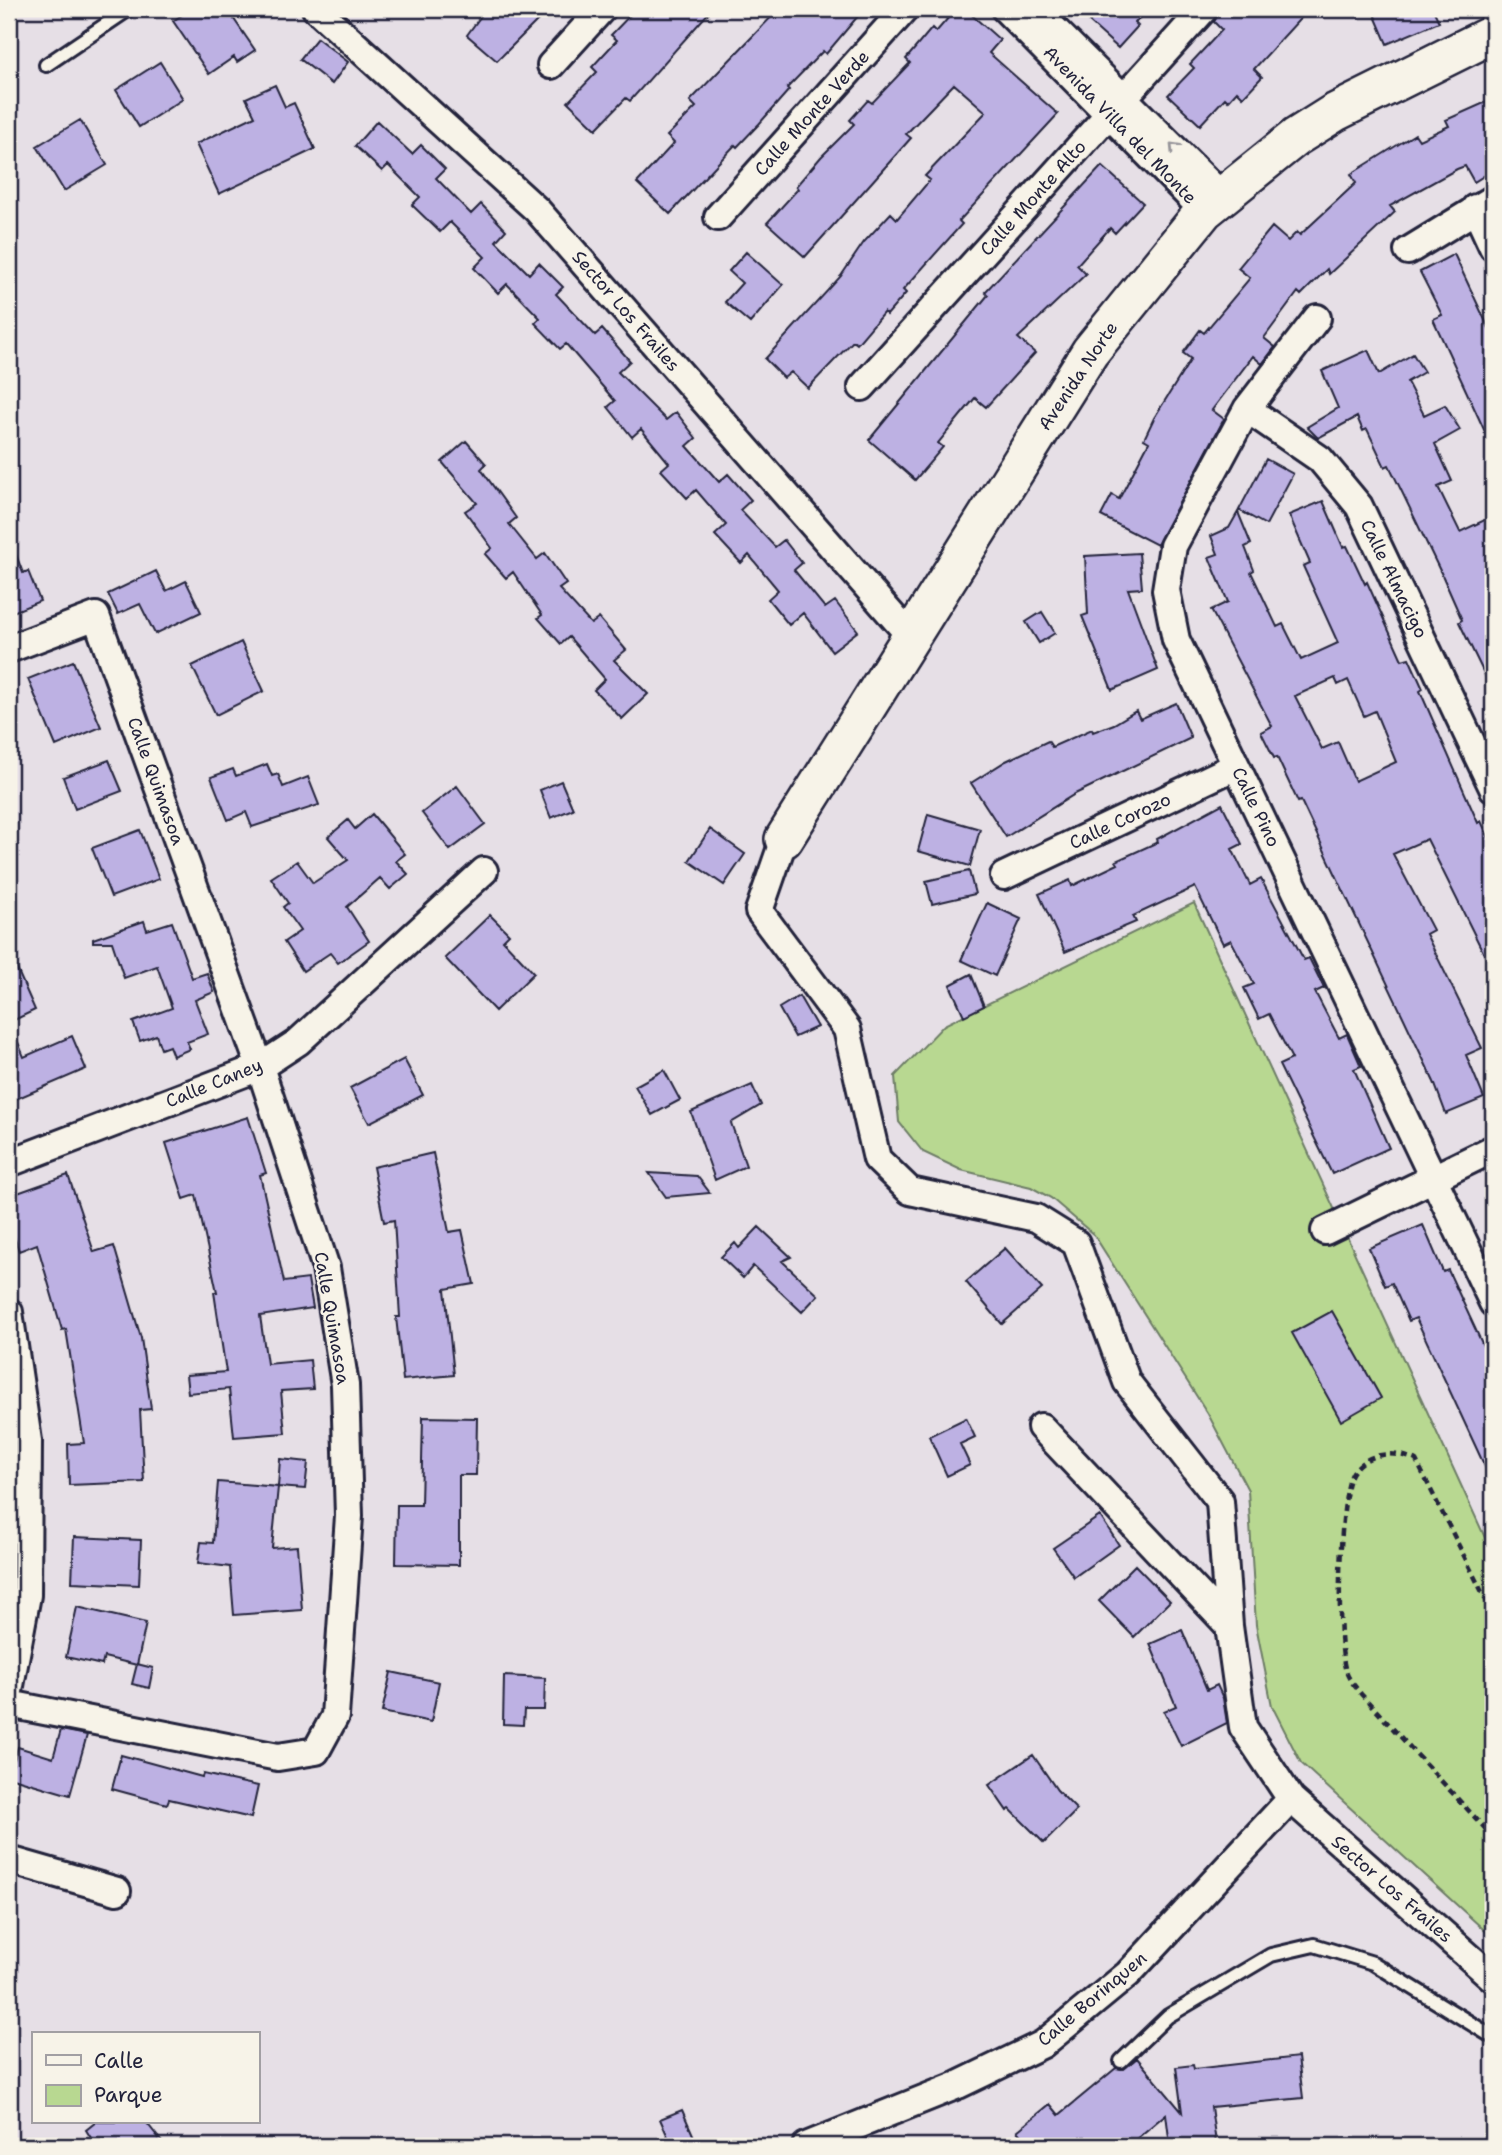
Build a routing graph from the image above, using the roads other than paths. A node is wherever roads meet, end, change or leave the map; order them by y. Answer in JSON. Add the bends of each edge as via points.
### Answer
{"nodes":[{"id":1,"x":129,"y":9,"type":"edge"},
{"id":2,"x":316,"y":9,"type":"edge"},
{"id":3,"x":601,"y":9,"type":"edge"},
{"id":4,"x":905,"y":9,"type":"edge"},
{"id":5,"x":1005,"y":9,"type":"edge"},
{"id":6,"x":1034,"y":9,"type":"edge"},
{"id":7,"x":1204,"y":9,"type":"edge"},
{"id":8,"x":1493,"y":34,"type":"edge"},
{"id":9,"x":46,"y":65,"type":"dead end"},
{"id":10,"x":551,"y":65,"type":"dead end"},
{"id":11,"x":1118,"y":104,"type":"junction"},
{"id":12,"x":1213,"y":204,"type":"junction"},
{"id":13,"x":1484,"y":204,"type":"edge"},
{"id":14,"x":718,"y":217,"type":"dead end"},
{"id":15,"x":1493,"y":247,"type":"edge"},
{"id":16,"x":1408,"y":251,"type":"dead end"},
{"id":17,"x":1317,"y":318,"type":"dead end"},
{"id":18,"x":862,"y":387,"type":"dead end"},
{"id":19,"x":1247,"y":409,"type":"junction"},
{"id":20,"x":911,"y":637,"type":"junction"},
{"id":21,"x":9,"y":649,"type":"edge"},
{"id":22,"x":1236,"y":766,"type":"junction"},
{"id":23,"x":1493,"y":788,"type":"edge"},
{"id":24,"x":783,"y":839,"type":"joint"},
{"id":25,"x":484,"y":871,"type":"dead end"},
{"id":26,"x":1004,"y":876,"type":"dead end"},
{"id":27,"x":260,"y":1067,"type":"junction"},
{"id":28,"x":1493,"y":1149,"type":"edge"},
{"id":29,"x":9,"y":1163,"type":"edge"},
{"id":30,"x":1433,"y":1178,"type":"junction"},
{"id":31,"x":1325,"y":1231,"type":"dead end"},
{"id":32,"x":1493,"y":1303,"type":"edge"},
{"id":33,"x":9,"y":1312,"type":"edge"},
{"id":34,"x":1041,"y":1427,"type":"dead end"},
{"id":35,"x":1229,"y":1626,"type":"junction"},
{"id":36,"x":9,"y":1691,"type":"edge"},
{"id":37,"x":9,"y":1704,"type":"edge"},
{"id":38,"x":1291,"y":1799,"type":"junction"},
{"id":39,"x":9,"y":1860,"type":"edge"},
{"id":40,"x":117,"y":1891,"type":"dead end"},
{"id":41,"x":1493,"y":1978,"type":"edge"},
{"id":42,"x":1493,"y":2037,"type":"edge"},
{"id":43,"x":1121,"y":2062,"type":"dead end"},
{"id":44,"x":806,"y":2146,"type":"edge"}],
"edges":[{"from":1,"to":9,"type":"lane"},
{"from":2,"to":20,"type":"street","name":"Sector Los Frailes","via":[[537,210]]},
{"from":3,"to":10,"type":"street"},
{"from":4,"to":14,"type":"street","name":"Calle Monte Verde"},
{"from":5,"to":11,"type":"street","name":"Avenida Villa del Monte"},
{"from":6,"to":11,"type":"street","name":"Avenida Villa del Monte"},
{"from":7,"to":11,"type":"street","name":"Calle Monte Alto"},
{"from":8,"to":12,"type":"street","name":"Avenida Norte","via":[[1334,113],[1296,137]]},
{"from":11,"to":12,"type":"street","name":"Avenida Villa del Monte"},
{"from":11,"to":18,"type":"street","name":"Calle Monte Alto"},
{"from":12,"to":20,"type":"street","name":"Avenida Norte","via":[[1090,352]]},
{"from":13,"to":15,"type":"street"},
{"from":13,"to":16,"type":"street"},
{"from":17,"to":19,"type":"street","name":"Calle Pino"},
{"from":19,"to":22,"type":"street","name":"Calle Pino","via":[[1173,546],[1166,590],[1176,640]]},
{"from":19,"to":23,"type":"street","name":"Calle Almacigo","via":[[1320,459],[1359,506]]},
{"from":20,"to":24,"type":"street","name":"Avenida Norte"},
{"from":21,"to":27,"type":"street","name":"Calle Quimasoa","via":[[96,615]]},
{"from":22,"to":26,"type":"street","name":"Calle Corozo"},
{"from":22,"to":30,"type":"street","name":"Calle Pino"},
{"from":24,"to":35,"type":"street","via":[[759,911],[847,1029],[877,1159],[910,1191],[1036,1218],[1076,1243],[1127,1382],[1220,1501]]},
{"from":25,"to":27,"type":"street","name":"Calle Caney","via":[[298,1042]]},
{"from":27,"to":29,"type":"street","name":"Calle Caney"},
{"from":27,"to":37,"type":"street","name":"Calle Quimasoa","via":[[326,1268],[345,1385],[349,1516],[335,1716],[316,1751],[278,1757]]},
{"from":28,"to":30,"type":"street"},
{"from":30,"to":31,"type":"street"},
{"from":30,"to":32,"type":"street","name":"Calle Pino"},
{"from":33,"to":36,"type":"street","via":[[28,1441],[27,1595]]},
{"from":34,"to":35,"type":"street"},
{"from":35,"to":38,"type":"street","name":"Sector Los Frailes","via":[[1243,1727]]},
{"from":38,"to":41,"type":"street","name":"Sector Los Frailes"},
{"from":38,"to":44,"type":"street","name":"Calle Borinquen","via":[[1128,1974],[1043,2044],[958,2085]]},
{"from":39,"to":40,"type":"street"},
{"from":42,"to":43,"type":"lane","via":[[1373,1963],[1314,1945],[1271,1955],[1168,2017]]}]}
